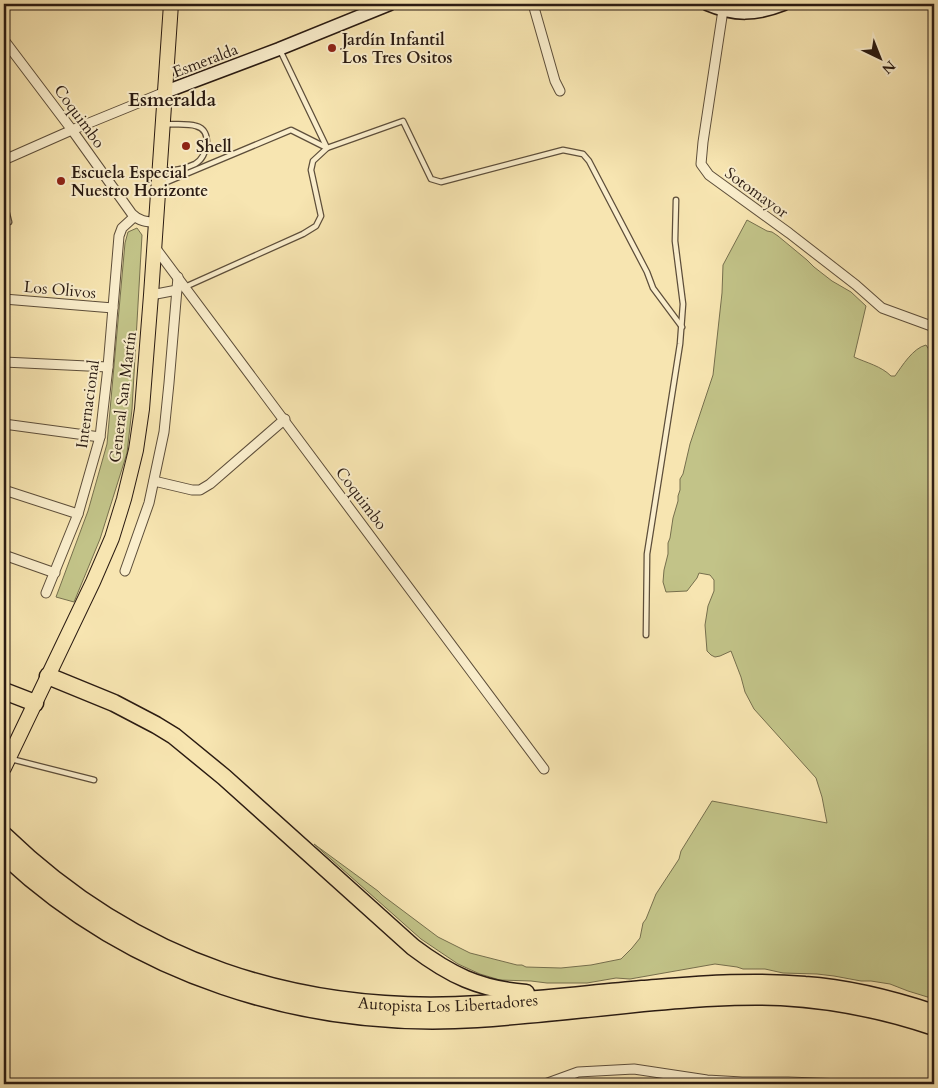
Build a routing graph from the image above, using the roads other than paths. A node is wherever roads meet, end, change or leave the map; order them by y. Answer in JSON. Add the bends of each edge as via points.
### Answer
{"nodes":[{"id":1,"x":171,"y":4,"type":"edge"},
{"id":2,"x":390,"y":4,"type":"edge"},
{"id":3,"x":533,"y":4,"type":"edge"},
{"id":4,"x":707,"y":4,"type":"edge"},
{"id":5,"x":784,"y":4,"type":"edge"},
{"id":6,"x":724,"y":7,"type":"edge"},
{"id":7,"x":4,"y":40,"type":"edge"},
{"id":8,"x":280,"y":49,"type":"junction"},
{"id":9,"x":560,"y":91,"type":"dead end"},
{"id":10,"x":165,"y":92,"type":"junction"},
{"id":11,"x":163,"y":124,"type":"junction"},
{"id":12,"x":72,"y":130,"type":"junction"},
{"id":13,"x":327,"y":148,"type":"junction"},
{"id":14,"x":4,"y":160,"type":"edge"},
{"id":15,"x":160,"y":170,"type":"junction"},
{"id":16,"x":159,"y":186,"type":"junction"},
{"id":17,"x":676,"y":200,"type":"dead end"},
{"id":18,"x":4,"y":202,"type":"edge"},
{"id":19,"x":134,"y":217,"type":"junction"},
{"id":20,"x":9,"y":222,"type":"dead end"},
{"id":21,"x":156,"y":222,"type":"junction"},
{"id":22,"x":154,"y":246,"type":"junction"},
{"id":23,"x":4,"y":286,"type":"edge"},
{"id":24,"x":181,"y":288,"type":"junction"},
{"id":25,"x":151,"y":295,"type":"junction"},
{"id":26,"x":4,"y":298,"type":"edge"},
{"id":27,"x":113,"y":308,"type":"junction"},
{"id":28,"x":682,"y":327,"type":"junction"},
{"id":29,"x":934,"y":327,"type":"edge"},
{"id":30,"x":4,"y":362,"type":"edge"},
{"id":31,"x":108,"y":367,"type":"junction"},
{"id":32,"x":285,"y":420,"type":"junction"},
{"id":33,"x":4,"y":424,"type":"edge"},
{"id":34,"x":100,"y":437,"type":"junction"},
{"id":35,"x":154,"y":481,"type":"junction"},
{"id":36,"x":4,"y":490,"type":"edge"},
{"id":37,"x":78,"y":514,"type":"junction"},
{"id":38,"x":4,"y":555,"type":"edge"},
{"id":39,"x":126,"y":572,"type":"dead end"},
{"id":40,"x":55,"y":574,"type":"junction"},
{"id":41,"x":46,"y":593,"type":"dead end"},
{"id":42,"x":646,"y":635,"type":"dead end"},
{"id":43,"x":48,"y":676,"type":"junction"},
{"id":44,"x":4,"y":691,"type":"edge"},
{"id":45,"x":35,"y":703,"type":"junction"},
{"id":46,"x":6,"y":763,"type":"edge"},
{"id":47,"x":544,"y":769,"type":"dead end"},
{"id":48,"x":94,"y":780,"type":"dead end"},
{"id":49,"x":4,"y":835,"type":"edge"},
{"id":50,"x":4,"y":855,"type":"edge"},
{"id":51,"x":573,"y":996,"type":"junction"},
{"id":52,"x":934,"y":1012,"type":"edge"},
{"id":53,"x":934,"y":1027,"type":"edge"},
{"id":54,"x":545,"y":1084,"type":"edge"},
{"id":55,"x":844,"y":1084,"type":"edge"}],
"edges":[{"from":1,"to":10,"type":"main road","name":"General San Martín"},
{"from":2,"to":8,"type":"street","name":"Esmeralda"},
{"from":3,"to":9,"type":"street"},
{"from":4,"to":6,"type":"street"},
{"from":5,"to":6,"type":"street","via":[[751,13]]},
{"from":6,"to":29,"type":"street","name":"Sotomayor","via":[[701,164],[709,175],[841,273],[882,308]]},
{"from":7,"to":12,"type":"street","name":"Coquimbo"},
{"from":8,"to":10,"type":"street","name":"Esmeralda"},
{"from":8,"to":13,"type":"lane"},
{"from":10,"to":11,"type":"main road","name":"General San Martín"},
{"from":10,"to":12,"type":"street","name":"Esmeralda"},
{"from":11,"to":15,"type":"main road","name":"General San Martín"},
{"from":11,"to":15,"type":"lane","via":[[203,129],[206,147],[204,157],[196,163],[173,171]]},
{"from":12,"to":14,"type":"street","name":"Esmeralda"},
{"from":12,"to":19,"type":"street","name":"Coquimbo"},
{"from":13,"to":16,"type":"lane","via":[[291,130]]},
{"from":13,"to":24,"type":"lane","via":[[313,161],[311,170],[321,216],[316,226]]},
{"from":13,"to":28,"type":"lane","via":[[403,121],[431,179],[441,182],[563,150],[583,154],[648,272],[653,288]]},
{"from":15,"to":16,"type":"main road","name":"General San Martín"},
{"from":16,"to":21,"type":"main road","name":"General San Martín"},
{"from":17,"to":28,"type":"lane","via":[[675,241],[683,304]]},
{"from":18,"to":20,"type":"lane"},
{"from":19,"to":21,"type":"street"},
{"from":19,"to":27,"type":"street","name":"Internacional","via":[[119,236]]},
{"from":21,"to":22,"type":"main road","name":"General San Martín"},
{"from":22,"to":24,"type":"street","via":[[178,277]]},
{"from":22,"to":25,"type":"main road","name":"General San Martín"},
{"from":23,"to":26,"type":"street"},
{"from":24,"to":25,"type":"street"},
{"from":24,"to":32,"type":"street","name":"Coquimbo"},
{"from":24,"to":35,"type":"street","via":[[164,432]]},
{"from":25,"to":43,"type":"main road","name":"General San Martín","via":[[137,442],[124,499],[105,556]]},
{"from":26,"to":27,"type":"street","name":"Los Olivos"},
{"from":27,"to":31,"type":"street","name":"Internacional"},
{"from":28,"to":42,"type":"lane","via":[[646,554]]},
{"from":30,"to":31,"type":"street"},
{"from":31,"to":34,"type":"street","name":"Internacional"},
{"from":32,"to":35,"type":"street","via":[[200,490]]},
{"from":32,"to":47,"type":"street","name":"Coquimbo"},
{"from":33,"to":34,"type":"street"},
{"from":34,"to":37,"type":"street","name":"Internacional"},
{"from":35,"to":39,"type":"street","via":[[150,503]]},
{"from":36,"to":37,"type":"street"},
{"from":37,"to":40,"type":"street","name":"Internacional"},
{"from":38,"to":40,"type":"street"},
{"from":40,"to":41,"type":"street","name":"Internacional"},
{"from":43,"to":45,"type":"main road","name":"General San Martín"},
{"from":43,"to":51,"type":"highway","via":[[114,703],[174,736],[413,947],[446,970],[497,989]]},
{"from":44,"to":45,"type":"highway"},
{"from":45,"to":46,"type":"main road","name":"General San Martín"},
{"from":46,"to":48,"type":"lane"},
{"from":49,"to":51,"type":"highway","name":"Autopista Los Libertadores","via":[[36,865],[109,918],[159,945],[244,979],[310,995],[393,1005],[452,1005]]},
{"from":50,"to":53,"type":"highway","name":"Autopista Los Libertadores","via":[[75,912],[117,939],[171,967],[264,999],[318,1011],[392,1020],[444,1020],[698,999],[779,997],[846,1004]]},
{"from":51,"to":52,"type":"highway","name":"Autopista Los Libertadores","via":[[705,984],[776,983],[864,993]]},
{"from":54,"to":55,"type":"street","via":[[578,1072],[634,1069],[707,1080]]}]}
